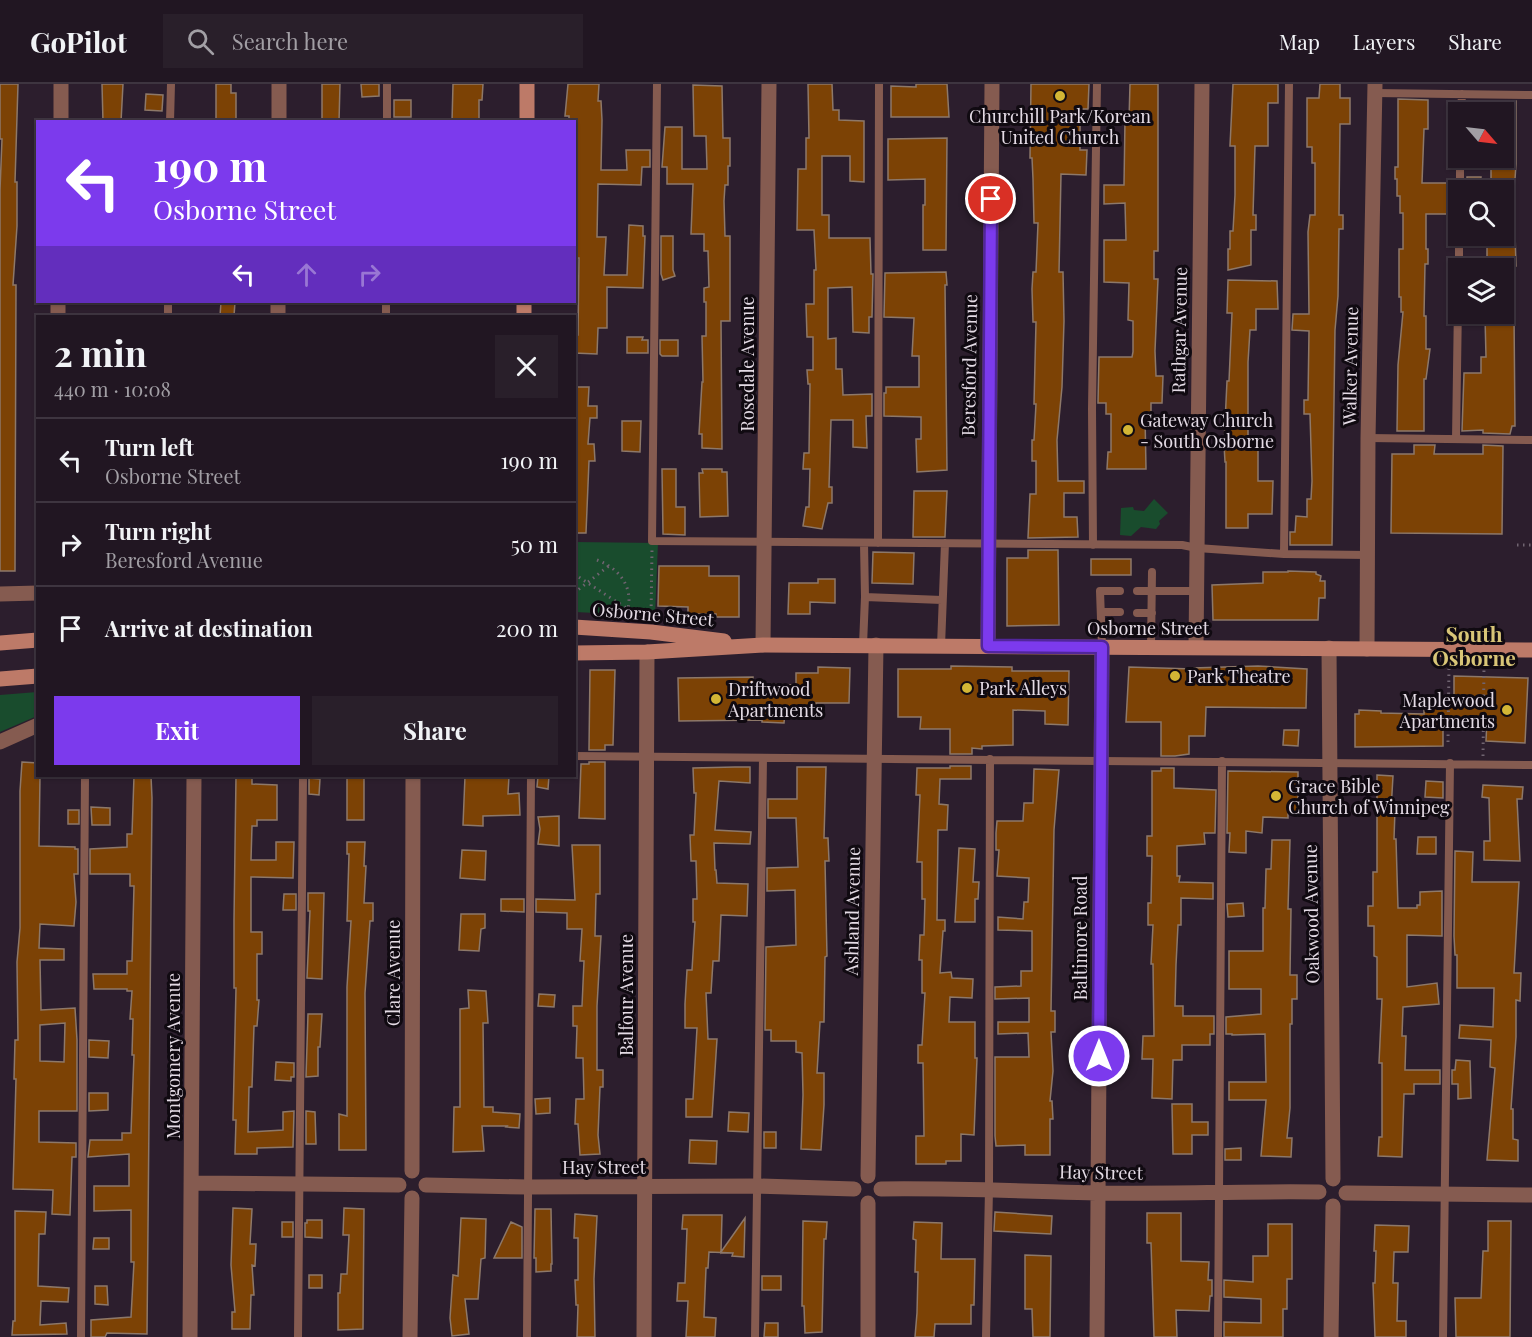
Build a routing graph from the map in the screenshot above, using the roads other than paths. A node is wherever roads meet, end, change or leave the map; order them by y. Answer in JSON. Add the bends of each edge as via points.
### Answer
{"nodes":[{"id":1,"x":61,"y":84,"type":"edge"},
{"id":2,"x":171,"y":84,"type":"edge"},
{"id":3,"x":279,"y":84,"type":"edge"},
{"id":4,"x":387,"y":84,"type":"edge"},
{"id":5,"x":527,"y":84,"type":"edge"},
{"id":6,"x":657,"y":84,"type":"edge"},
{"id":7,"x":769,"y":84,"type":"edge"},
{"id":8,"x":879,"y":84,"type":"edge"},
{"id":9,"x":992,"y":84,"type":"edge"},
{"id":10,"x":1097,"y":84,"type":"edge"},
{"id":11,"x":1202,"y":84,"type":"edge"},
{"id":12,"x":1289,"y":84,"type":"edge"},
{"id":13,"x":1375,"y":88,"type":"edge"},
{"id":14,"x":1461,"y":94,"type":"junction"},
{"id":15,"x":1532,"y":95,"type":"edge"},
{"id":16,"x":1461,"y":102,"type":"edge"},
{"id":17,"x":61,"y":120,"type":"edge"},
{"id":18,"x":170,"y":120,"type":"edge"},
{"id":19,"x":279,"y":120,"type":"edge"},
{"id":20,"x":387,"y":120,"type":"edge"},
{"id":21,"x":527,"y":120,"type":"edge"},
{"id":22,"x":1458,"y":324,"type":"edge"},
{"id":23,"x":1368,"y":438,"type":"junction"},
{"id":24,"x":1456,"y":439,"type":"junction"},
{"id":25,"x":1532,"y":440,"type":"edge"},
{"id":26,"x":765,"y":542,"type":"junction"},
{"id":27,"x":864,"y":543,"type":"junction"},
{"id":28,"x":878,"y":543,"type":"junction"},
{"id":29,"x":945,"y":543,"type":"junction"},
{"id":30,"x":987,"y":544,"type":"junction"},
{"id":31,"x":1093,"y":544,"type":"junction"},
{"id":32,"x":1197,"y":548,"type":"junction"},
{"id":33,"x":1284,"y":554,"type":"junction"},
{"id":34,"x":1368,"y":555,"type":"junction"},
{"id":35,"x":1152,"y":572,"type":"dead end"},
{"id":36,"x":1120,"y":591,"type":"dead end"},
{"id":37,"x":1137,"y":591,"type":"dead end"},
{"id":38,"x":1152,"y":591,"type":"junction"},
{"id":39,"x":1196,"y":591,"type":"junction"},
{"id":40,"x":36,"y":593,"type":"edge"},
{"id":41,"x":0,"y":594,"type":"edge"},
{"id":42,"x":865,"y":597,"type":"junction"},
{"id":43,"x":942,"y":600,"type":"junction"},
{"id":44,"x":1101,"y":612,"type":"junction"},
{"id":45,"x":1120,"y":612,"type":"dead end"},
{"id":46,"x":1137,"y":613,"type":"dead end"},
{"id":47,"x":1152,"y":613,"type":"junction"},
{"id":48,"x":576,"y":627,"type":"edge"},
{"id":49,"x":36,"y":640,"type":"edge"},
{"id":50,"x":0,"y":643,"type":"edge"},
{"id":51,"x":763,"y":645,"type":"junction"},
{"id":52,"x":870,"y":645,"type":"junction"},
{"id":53,"x":941,"y":646,"type":"junction"},
{"id":54,"x":988,"y":646,"type":"junction"},
{"id":55,"x":1102,"y":647,"type":"junction"},
{"id":56,"x":1150,"y":647,"type":"junction"},
{"id":57,"x":1196,"y":648,"type":"junction"},
{"id":58,"x":1329,"y":648,"type":"junction"},
{"id":59,"x":1367,"y":649,"type":"junction"},
{"id":60,"x":1532,"y":650,"type":"edge"},
{"id":61,"x":647,"y":652,"type":"junction"},
{"id":62,"x":576,"y":653,"type":"edge"},
{"id":63,"x":36,"y":675,"type":"edge"},
{"id":64,"x":0,"y":679,"type":"edge"},
{"id":65,"x":36,"y":726,"type":"edge"},
{"id":66,"x":0,"y":741,"type":"edge"},
{"id":67,"x":576,"y":756,"type":"edge"},
{"id":68,"x":646,"y":756,"type":"junction"},
{"id":69,"x":763,"y":758,"type":"junction"},
{"id":70,"x":873,"y":759,"type":"junction"},
{"id":71,"x":990,"y":759,"type":"junction"},
{"id":72,"x":1101,"y":760,"type":"junction"},
{"id":73,"x":1222,"y":761,"type":"junction"},
{"id":74,"x":1329,"y":762,"type":"junction"},
{"id":75,"x":1450,"y":763,"type":"junction"},
{"id":76,"x":1532,"y":765,"type":"edge"},
{"id":77,"x":85,"y":777,"type":"edge"},
{"id":78,"x":194,"y":777,"type":"edge"},
{"id":79,"x":303,"y":777,"type":"edge"},
{"id":80,"x":413,"y":777,"type":"edge"},
{"id":81,"x":531,"y":777,"type":"edge"},
{"id":82,"x":412,"y":1171,"type":"junction"},
{"id":83,"x":868,"y":1176,"type":"junction"},
{"id":84,"x":1333,"y":1179,"type":"junction"},
{"id":85,"x":191,"y":1183,"type":"junction"},
{"id":86,"x":299,"y":1184,"type":"junction"},
{"id":87,"x":399,"y":1185,"type":"junction"},
{"id":88,"x":426,"y":1185,"type":"junction"},
{"id":89,"x":646,"y":1186,"type":"junction"},
{"id":90,"x":758,"y":1186,"type":"junction"},
{"id":91,"x":527,"y":1187,"type":"junction"},
{"id":92,"x":854,"y":1189,"type":"junction"},
{"id":93,"x":881,"y":1189,"type":"junction"},
{"id":94,"x":988,"y":1189,"type":"junction"},
{"id":95,"x":1221,"y":1191,"type":"junction"},
{"id":96,"x":1320,"y":1192,"type":"junction"},
{"id":97,"x":1346,"y":1192,"type":"junction"},
{"id":98,"x":1098,"y":1193,"type":"junction"},
{"id":99,"x":1443,"y":1193,"type":"junction"},
{"id":100,"x":1532,"y":1195,"type":"edge"},
{"id":101,"x":412,"y":1198,"type":"junction"},
{"id":102,"x":868,"y":1203,"type":"junction"},
{"id":103,"x":1333,"y":1206,"type":"junction"},
{"id":104,"x":81,"y":1337,"type":"edge"},
{"id":105,"x":190,"y":1337,"type":"edge"},
{"id":106,"x":298,"y":1337,"type":"edge"},
{"id":107,"x":410,"y":1337,"type":"edge"},
{"id":108,"x":527,"y":1337,"type":"edge"},
{"id":109,"x":644,"y":1337,"type":"edge"},
{"id":110,"x":755,"y":1337,"type":"edge"},
{"id":111,"x":868,"y":1337,"type":"edge"},
{"id":112,"x":986,"y":1337,"type":"edge"},
{"id":113,"x":1097,"y":1337,"type":"edge"},
{"id":114,"x":1218,"y":1337,"type":"edge"},
{"id":115,"x":1331,"y":1337,"type":"edge"},
{"id":116,"x":1443,"y":1337,"type":"edge"}],
"edges":[{"from":1,"to":17,"type":"street"},
{"from":2,"to":18,"type":"lane"},
{"from":3,"to":19,"type":"street"},
{"from":4,"to":20,"type":"lane"},
{"from":5,"to":21,"type":"main road"},
{"from":6,"to":26,"type":"lane","via":[[652,541]]},
{"from":7,"to":26,"type":"street","name":"Rosedale Avenue"},
{"from":8,"to":28,"type":"lane"},
{"from":9,"to":30,"type":"street","name":"Beresford Avenue"},
{"from":10,"to":31,"type":"lane"},
{"from":11,"to":32,"type":"street","name":"Rathgar Avenue"},
{"from":12,"to":33,"type":"lane"},
{"from":13,"to":14,"type":"lane"},
{"from":13,"to":23,"type":"street","name":"Walker Avenue"},
{"from":14,"to":15,"type":"lane"},
{"from":14,"to":16,"type":"lane"},
{"from":22,"to":24,"type":"lane"},
{"from":23,"to":24,"type":"lane"},
{"from":23,"to":34,"type":"street","name":"Walker Avenue"},
{"from":24,"to":25,"type":"lane"},
{"from":26,"to":27,"type":"lane"},
{"from":26,"to":51,"type":"street","name":"Rosedale Avenue"},
{"from":27,"to":28,"type":"lane"},
{"from":27,"to":42,"type":"lane"},
{"from":28,"to":29,"type":"lane"},
{"from":29,"to":30,"type":"lane"},
{"from":29,"to":43,"type":"lane"},
{"from":30,"to":31,"type":"lane"},
{"from":30,"to":54,"type":"street","name":"Beresford Avenue"},
{"from":31,"to":32,"type":"lane"},
{"from":32,"to":33,"type":"lane"},
{"from":32,"to":39,"type":"street","name":"Rathgar Avenue"},
{"from":33,"to":34,"type":"lane"},
{"from":34,"to":59,"type":"street","name":"Walker Avenue"},
{"from":35,"to":38,"type":"lane"},
{"from":36,"to":44,"type":"lane","via":[[1101,591]]},
{"from":37,"to":38,"type":"lane"},
{"from":38,"to":39,"type":"lane"},
{"from":38,"to":47,"type":"lane"},
{"from":39,"to":57,"type":"street","name":"Rathgar Avenue"},
{"from":40,"to":41,"type":"street"},
{"from":42,"to":43,"type":"lane"},
{"from":42,"to":52,"type":"lane"},
{"from":43,"to":53,"type":"lane"},
{"from":44,"to":45,"type":"lane"},
{"from":44,"to":55,"type":"lane"},
{"from":46,"to":47,"type":"lane"},
{"from":47,"to":56,"type":"lane"},
{"from":48,"to":51,"type":"main road","name":"Osborne Street"},
{"from":49,"to":50,"type":"main road"},
{"from":51,"to":52,"type":"main road","name":"Osborne Street"},
{"from":51,"to":61,"type":"main road","name":"Osborne Street"},
{"from":52,"to":53,"type":"main road","name":"Osborne Street"},
{"from":52,"to":70,"type":"street","name":"Ashland Avenue"},
{"from":53,"to":54,"type":"main road","name":"Osborne Street"},
{"from":54,"to":55,"type":"main road","name":"Osborne Street"},
{"from":55,"to":56,"type":"main road","name":"Osborne Street"},
{"from":55,"to":72,"type":"street","name":"Baltimore Road"},
{"from":56,"to":57,"type":"main road","name":"Osborne Street"},
{"from":57,"to":58,"type":"main road","name":"Osborne Street"},
{"from":58,"to":59,"type":"main road","name":"Osborne Street"},
{"from":58,"to":74,"type":"street","name":"Oakwood Avenue"},
{"from":59,"to":60,"type":"main road","name":"Osborne Street"},
{"from":61,"to":62,"type":"main road","name":"Osborne Street"},
{"from":61,"to":68,"type":"street","name":"Balfour Avenue"},
{"from":63,"to":64,"type":"main road"},
{"from":65,"to":66,"type":"street"},
{"from":67,"to":68,"type":"lane"},
{"from":68,"to":69,"type":"lane"},
{"from":68,"to":89,"type":"street","name":"Balfour Avenue"},
{"from":69,"to":70,"type":"lane"},
{"from":69,"to":90,"type":"lane"},
{"from":70,"to":71,"type":"lane"},
{"from":70,"to":83,"type":"street","name":"Ashland Avenue"},
{"from":71,"to":72,"type":"lane"},
{"from":71,"to":94,"type":"lane"},
{"from":72,"to":73,"type":"lane"},
{"from":72,"to":98,"type":"street","name":"Baltimore Road"},
{"from":73,"to":74,"type":"lane"},
{"from":73,"to":95,"type":"lane"},
{"from":74,"to":75,"type":"lane"},
{"from":74,"to":84,"type":"street","name":"Oakwood Avenue"},
{"from":75,"to":76,"type":"lane"},
{"from":75,"to":99,"type":"lane"},
{"from":77,"to":104,"type":"lane"},
{"from":78,"to":85,"type":"street","name":"Montgomery Avenue"},
{"from":79,"to":86,"type":"lane"},
{"from":80,"to":82,"type":"street","name":"Clare Avenue"},
{"from":81,"to":91,"type":"lane"},
{"from":82,"to":87,"type":"street","via":[[403,1175]]},
{"from":82,"to":88,"type":"street","via":[[424,1178]]},
{"from":83,"to":92,"type":"street","via":[[859,1180]]},
{"from":83,"to":93,"type":"street","via":[[878,1180]]},
{"from":84,"to":96,"type":"street","via":[[1324,1183]]},
{"from":84,"to":97,"type":"street"},
{"from":85,"to":86,"type":"street"},
{"from":85,"to":105,"type":"street","name":"Montgomery Avenue"},
{"from":86,"to":87,"type":"street"},
{"from":86,"to":106,"type":"lane"},
{"from":87,"to":101,"type":"street","via":[[403,1194]]},
{"from":88,"to":91,"type":"street","name":"Hay Street"},
{"from":88,"to":101,"type":"street","via":[[422,1194]]},
{"from":89,"to":90,"type":"street","name":"Hay Street"},
{"from":89,"to":91,"type":"street","name":"Hay Street"},
{"from":89,"to":109,"type":"street","name":"Balfour Avenue"},
{"from":90,"to":92,"type":"street","name":"Hay Street"},
{"from":90,"to":110,"type":"lane"},
{"from":91,"to":108,"type":"lane"},
{"from":92,"to":102,"type":"street","via":[[861,1201]]},
{"from":93,"to":94,"type":"street","name":"Hay Street"},
{"from":93,"to":102,"type":"street","via":[[880,1196]]},
{"from":94,"to":98,"type":"street","name":"Hay Street"},
{"from":94,"to":112,"type":"lane"},
{"from":95,"to":96,"type":"street","name":"Hay Street"},
{"from":95,"to":98,"type":"street","name":"Hay Street"},
{"from":95,"to":114,"type":"lane"},
{"from":96,"to":103,"type":"street","via":[[1326,1204]]},
{"from":97,"to":99,"type":"street"},
{"from":97,"to":103,"type":"street","via":[[1344,1199]]},
{"from":98,"to":113,"type":"street","name":"Baltimore Road"},
{"from":99,"to":100,"type":"street"},
{"from":99,"to":116,"type":"lane"},
{"from":101,"to":107,"type":"street"},
{"from":102,"to":111,"type":"street"},
{"from":103,"to":115,"type":"street"}]}
